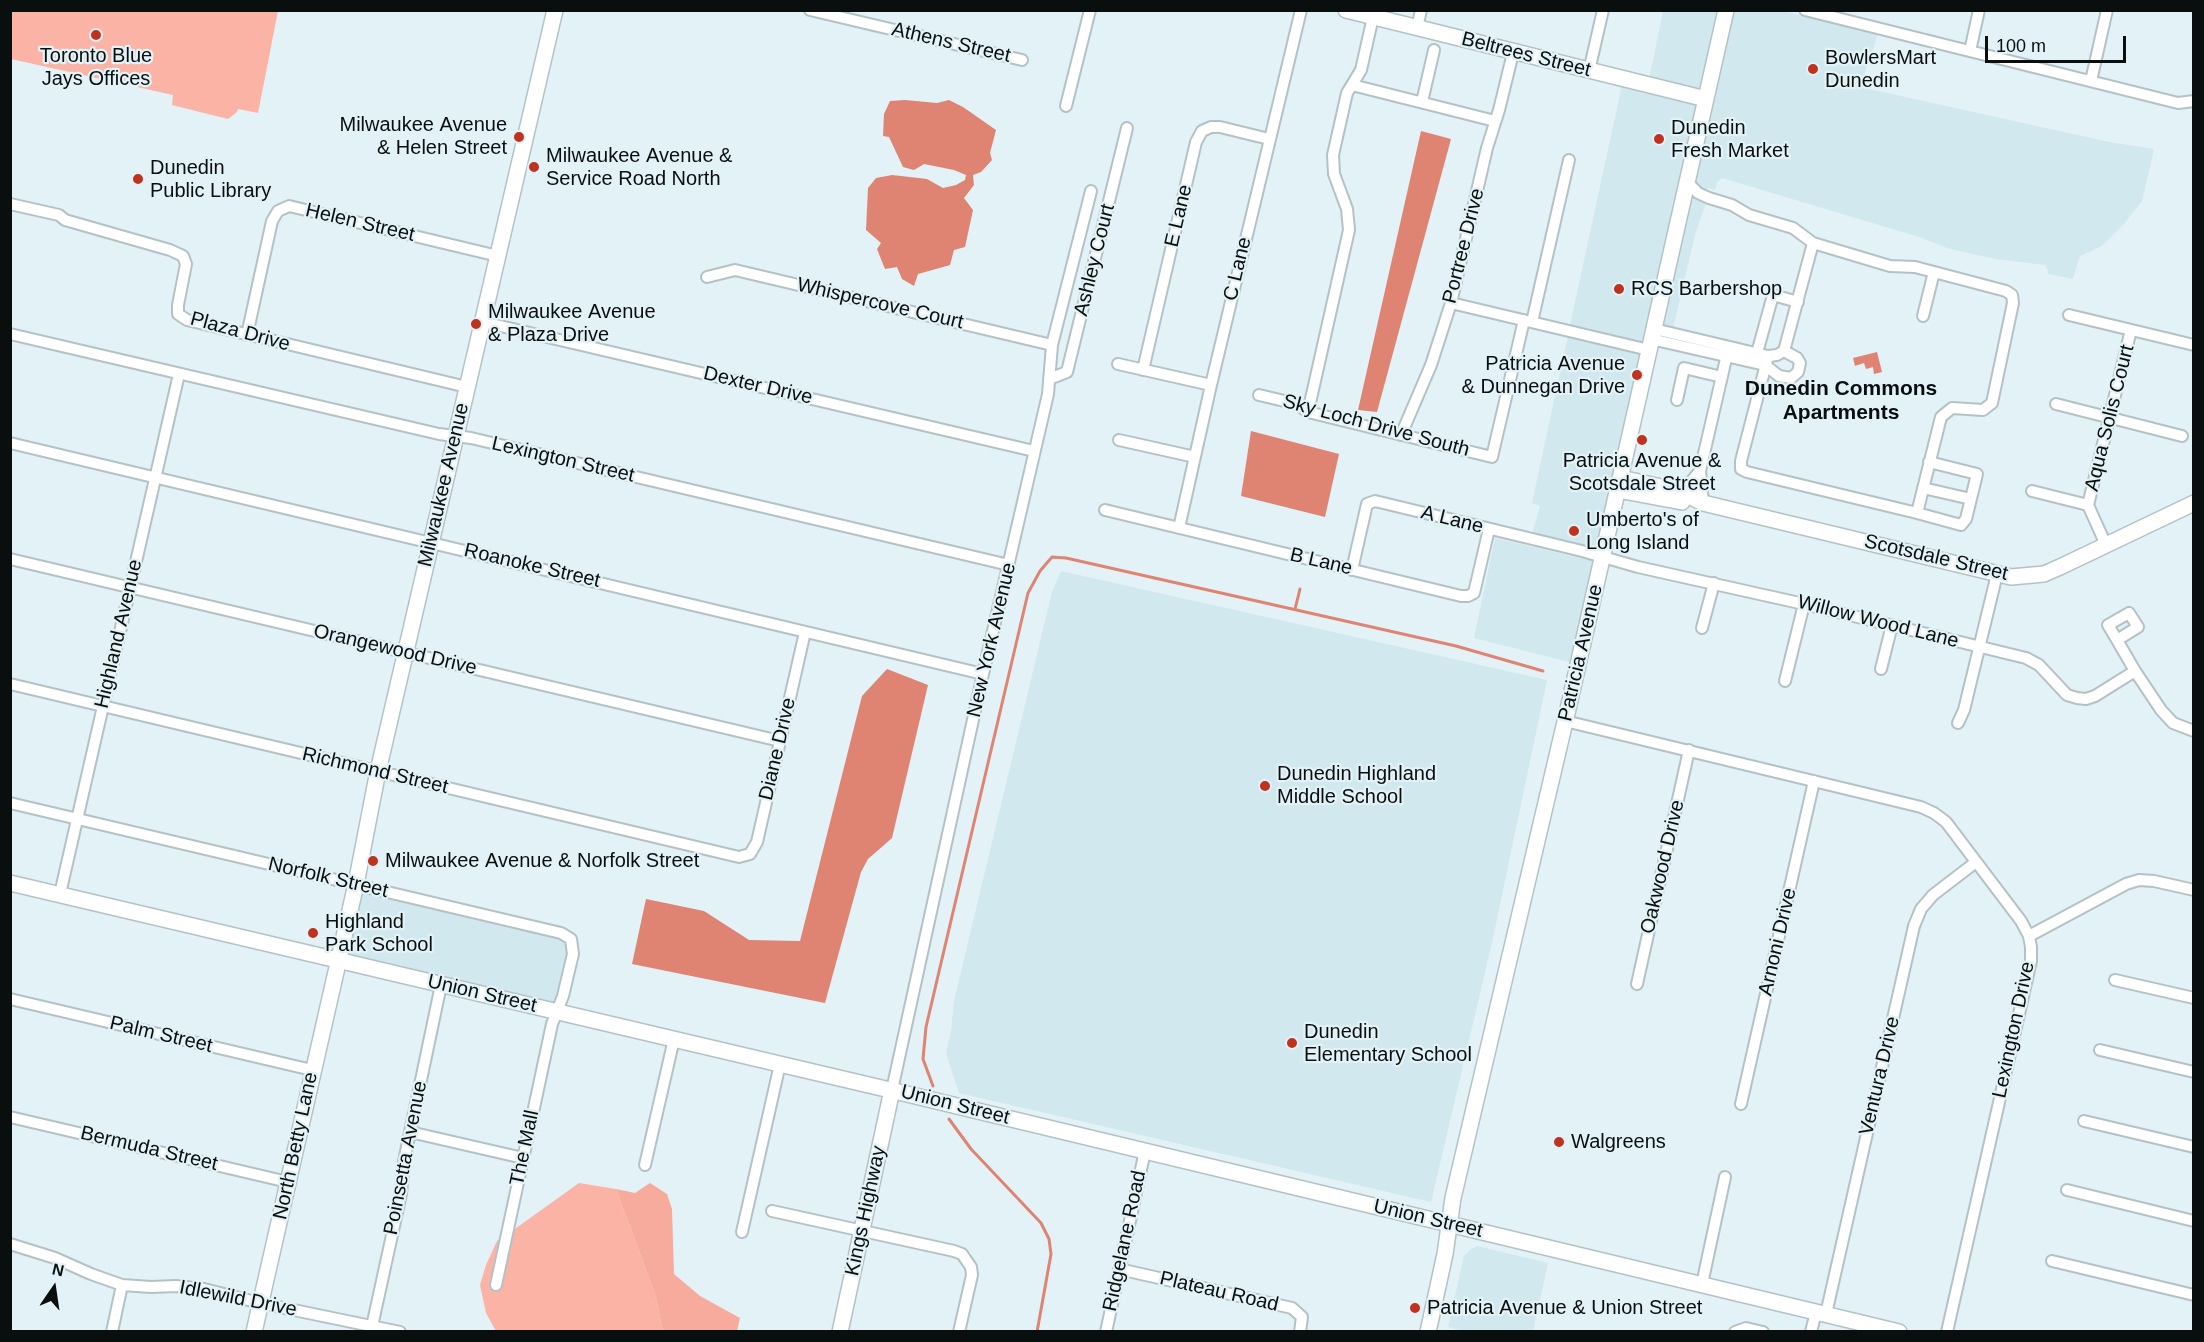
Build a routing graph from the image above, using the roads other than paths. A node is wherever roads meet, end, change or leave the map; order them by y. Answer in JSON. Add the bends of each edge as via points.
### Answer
{"nodes":[{"id":1,"x":555,"y":10,"type":"edge"},
{"id":2,"x":810,"y":10,"type":"edge"},
{"id":3,"x":1090,"y":10,"type":"edge"},
{"id":4,"x":1301,"y":10,"type":"edge"},
{"id":5,"x":1346,"y":10,"type":"edge"},
{"id":6,"x":1421,"y":10,"type":"edge"},
{"id":7,"x":1603,"y":10,"type":"edge"},
{"id":8,"x":1726,"y":10,"type":"edge"},
{"id":9,"x":1805,"y":10,"type":"edge"},
{"id":10,"x":1979,"y":10,"type":"edge"},
{"id":11,"x":2107,"y":10,"type":"edge"},
{"id":12,"x":856,"y":16,"type":"edge"},
{"id":13,"x":1851,"y":16,"type":"edge"},
{"id":14,"x":1373,"y":17,"type":"junction"},
{"id":15,"x":1417,"y":28,"type":"junction"},
{"id":16,"x":1434,"y":50,"type":"dead end"},
{"id":17,"x":1970,"y":51,"type":"junction"},
{"id":18,"x":1513,"y":53,"type":"junction"},
{"id":19,"x":1022,"y":60,"type":"dead end"},
{"id":20,"x":1589,"y":71,"type":"junction"},
{"id":21,"x":2091,"y":81,"type":"junction"},
{"id":22,"x":1352,"y":85,"type":"junction"},
{"id":23,"x":1706,"y":99,"type":"junction"},
{"id":24,"x":2193,"y":101,"type":"edge"},
{"id":25,"x":1422,"y":102,"type":"junction"},
{"id":26,"x":1066,"y":106,"type":"dead end"},
{"id":27,"x":1495,"y":121,"type":"junction"},
{"id":28,"x":1127,"y":128,"type":"dead end"},
{"id":29,"x":1269,"y":139,"type":"junction"},
{"id":30,"x":1569,"y":160,"type":"dead end"},
{"id":31,"x":1687,"y":182,"type":"junction"},
{"id":32,"x":1091,"y":191,"type":"dead end"},
{"id":33,"x":10,"y":204,"type":"edge"},
{"id":34,"x":1814,"y":243,"type":"junction"},
{"id":35,"x":498,"y":256,"type":"junction"},
{"id":36,"x":1934,"y":273,"type":"junction"},
{"id":37,"x":707,"y":277,"type":"dead end"},
{"id":38,"x":1451,"y":303,"type":"junction"},
{"id":39,"x":1798,"y":303,"type":"junction"},
{"id":40,"x":2068,"y":315,"type":"dead end"},
{"id":41,"x":1923,"y":316,"type":"dead end"},
{"id":42,"x":1528,"y":321,"type":"junction"},
{"id":43,"x":483,"y":322,"type":"junction"},
{"id":44,"x":2131,"y":330,"type":"junction"},
{"id":45,"x":10,"y":334,"type":"edge"},
{"id":46,"x":247,"y":335,"type":"junction"},
{"id":47,"x":1651,"y":340,"type":"junction"},
{"id":48,"x":1052,"y":345,"type":"junction"},
{"id":49,"x":2193,"y":345,"type":"edge"},
{"id":50,"x":1784,"y":351,"type":"junction"},
{"id":51,"x":1728,"y":352,"type":"junction"},
{"id":52,"x":1763,"y":358,"type":"junction"},
{"id":53,"x":1118,"y":364,"type":"dead end"},
{"id":54,"x":1143,"y":370,"type":"junction"},
{"id":55,"x":179,"y":374,"type":"junction"},
{"id":56,"x":1722,"y":377,"type":"junction"},
{"id":57,"x":1049,"y":379,"type":"junction"},
{"id":58,"x":1211,"y":385,"type":"junction"},
{"id":59,"x":467,"y":387,"type":"junction"},
{"id":60,"x":1259,"y":395,"type":"dead end"},
{"id":61,"x":1677,"y":400,"type":"dead end"},
{"id":62,"x":2056,"y":404,"type":"dead end"},
{"id":63,"x":1308,"y":412,"type":"junction"},
{"id":64,"x":2110,"y":418,"type":"junction"},
{"id":65,"x":1401,"y":435,"type":"junction"},
{"id":66,"x":2182,"y":436,"type":"dead end"},
{"id":67,"x":456,"y":437,"type":"junction"},
{"id":68,"x":1119,"y":440,"type":"dead end"},
{"id":69,"x":10,"y":443,"type":"edge"},
{"id":70,"x":1034,"y":451,"type":"junction"},
{"id":71,"x":1195,"y":457,"type":"junction"},
{"id":72,"x":1929,"y":462,"type":"junction"},
{"id":73,"x":1700,"y":471,"type":"junction"},
{"id":74,"x":155,"y":478,"type":"junction"},
{"id":75,"x":1619,"y":484,"type":"junction"},
{"id":76,"x":1923,"y":488,"type":"junction"},
{"id":77,"x":1679,"y":491,"type":"junction"},
{"id":78,"x":2032,"y":492,"type":"dead end"},
{"id":79,"x":1971,"y":499,"type":"junction"},
{"id":80,"x":1703,"y":503,"type":"junction"},
{"id":81,"x":2193,"y":503,"type":"edge"},
{"id":82,"x":2088,"y":505,"type":"junction"},
{"id":83,"x":1105,"y":510,"type":"dead end"},
{"id":84,"x":1917,"y":513,"type":"junction"},
{"id":85,"x":1179,"y":528,"type":"junction"},
{"id":86,"x":1489,"y":529,"type":"junction"},
{"id":87,"x":431,"y":543,"type":"junction"},
{"id":88,"x":2106,"y":545,"type":"junction"},
{"id":89,"x":1602,"y":558,"type":"junction"},
{"id":90,"x":10,"y":559,"type":"edge"},
{"id":91,"x":1009,"y":565,"type":"junction"},
{"id":92,"x":1352,"y":570,"type":"junction"},
{"id":93,"x":1997,"y":574,"type":"junction"},
{"id":94,"x":1714,"y":583,"type":"junction"},
{"id":95,"x":130,"y":588,"type":"junction"},
{"id":96,"x":1804,"y":604,"type":"junction"},
{"id":97,"x":1892,"y":626,"type":"junction"},
{"id":98,"x":1702,"y":628,"type":"dead end"},
{"id":99,"x":805,"y":632,"type":"junction"},
{"id":100,"x":2117,"y":640,"type":"dead end"},
{"id":101,"x":1979,"y":646,"type":"junction"},
{"id":102,"x":405,"y":653,"type":"junction"},
{"id":103,"x":1881,"y":669,"type":"dead end"},
{"id":104,"x":2135,"y":671,"type":"junction"},
{"id":105,"x":983,"y":674,"type":"junction"},
{"id":106,"x":1785,"y":681,"type":"dead end"},
{"id":107,"x":10,"y":684,"type":"edge"},
{"id":108,"x":103,"y":707,"type":"junction"},
{"id":109,"x":1565,"y":721,"type":"junction"},
{"id":110,"x":1958,"y":723,"type":"dead end"},
{"id":111,"x":2192,"y":730,"type":"edge"},
{"id":112,"x":780,"y":741,"type":"junction"},
{"id":113,"x":1689,"y":750,"type":"junction"},
{"id":114,"x":378,"y":771,"type":"junction"},
{"id":115,"x":1814,"y":781,"type":"junction"},
{"id":116,"x":10,"y":803,"type":"edge"},
{"id":117,"x":77,"y":819,"type":"junction"},
{"id":118,"x":739,"y":857,"type":"joint"},
{"id":119,"x":1976,"y":862,"type":"junction"},
{"id":120,"x":10,"y":883,"type":"edge"},
{"id":121,"x":356,"y":884,"type":"junction"},
{"id":122,"x":2193,"y":890,"type":"edge"},
{"id":123,"x":60,"y":894,"type":"junction"},
{"id":124,"x":2029,"y":936,"type":"junction"},
{"id":125,"x":338,"y":961,"type":"junction"},
{"id":126,"x":2115,"y":980,"type":"dead end"},
{"id":127,"x":1636,"y":984,"type":"dead end"},
{"id":128,"x":441,"y":985,"type":"junction"},
{"id":129,"x":10,"y":999,"type":"edge"},
{"id":130,"x":2193,"y":999,"type":"edge"},
{"id":131,"x":557,"y":1011,"type":"junction"},
{"id":132,"x":674,"y":1039,"type":"junction"},
{"id":133,"x":2100,"y":1050,"type":"dead end"},
{"id":134,"x":780,"y":1064,"type":"junction"},
{"id":135,"x":312,"y":1070,"type":"junction"},
{"id":136,"x":2193,"y":1072,"type":"edge"},
{"id":137,"x":892,"y":1090,"type":"junction"},
{"id":138,"x":1741,"y":1104,"type":"dead end"},
{"id":139,"x":10,"y":1117,"type":"edge"},
{"id":140,"x":2084,"y":1121,"type":"dead end"},
{"id":141,"x":411,"y":1132,"type":"junction"},
{"id":142,"x":2193,"y":1147,"type":"edge"},
{"id":143,"x":1145,"y":1151,"type":"junction"},
{"id":144,"x":523,"y":1158,"type":"junction"},
{"id":145,"x":645,"y":1165,"type":"dead end"},
{"id":146,"x":1725,"y":1178,"type":"dead end"},
{"id":147,"x":288,"y":1182,"type":"junction"},
{"id":148,"x":2067,"y":1190,"type":"dead end"},
{"id":149,"x":772,"y":1211,"type":"dead end"},
{"id":150,"x":2193,"y":1221,"type":"edge"},
{"id":151,"x":1449,"y":1224,"type":"junction"},
{"id":152,"x":862,"y":1231,"type":"junction"},
{"id":153,"x":742,"y":1232,"type":"dead end"},
{"id":154,"x":10,"y":1244,"type":"edge"},
{"id":155,"x":2052,"y":1261,"type":"dead end"},
{"id":156,"x":1119,"y":1269,"type":"junction"},
{"id":157,"x":1702,"y":1284,"type":"junction"},
{"id":158,"x":122,"y":1285,"type":"junction"},
{"id":159,"x":496,"y":1285,"type":"dead end"},
{"id":160,"x":2193,"y":1294,"type":"edge"},
{"id":161,"x":260,"y":1303,"type":"junction"},
{"id":162,"x":1821,"y":1313,"type":"junction"},
{"id":163,"x":372,"y":1328,"type":"edge"},
{"id":164,"x":112,"y":1332,"type":"edge"},
{"id":165,"x":254,"y":1332,"type":"edge"},
{"id":166,"x":400,"y":1332,"type":"edge"},
{"id":167,"x":840,"y":1332,"type":"edge"},
{"id":168,"x":960,"y":1332,"type":"edge"},
{"id":169,"x":1106,"y":1332,"type":"edge"},
{"id":170,"x":1300,"y":1332,"type":"edge"},
{"id":171,"x":1428,"y":1332,"type":"edge"},
{"id":172,"x":1735,"y":1332,"type":"edge"},
{"id":173,"x":1763,"y":1332,"type":"edge"},
{"id":174,"x":1811,"y":1332,"type":"edge"},
{"id":175,"x":1899,"y":1332,"type":"edge"},
{"id":176,"x":1947,"y":1332,"type":"edge"}],
"edges":[{"from":1,"to":35,"type":"street","name":"Milwaukee Avenue"},
{"from":2,"to":12,"type":"street","name":"Athens Street"},
{"from":3,"to":26,"type":"street"},
{"from":4,"to":29,"type":"street","name":"C Lane"},
{"from":5,"to":14,"type":"street","name":"Beltrees Street"},
{"from":6,"to":15,"type":"street"},
{"from":7,"to":20,"type":"street"},
{"from":8,"to":23,"type":"street","name":"Patricia Avenue"},
{"from":9,"to":13,"type":"street"},
{"from":10,"to":17,"type":"street"},
{"from":11,"to":21,"type":"street"},
{"from":12,"to":19,"type":"street","name":"Athens Street"},
{"from":13,"to":17,"type":"street"},
{"from":14,"to":15,"type":"street","name":"Beltrees Street"},
{"from":14,"to":22,"type":"street","via":[[1361,70]]},
{"from":15,"to":18,"type":"street","name":"Beltrees Street"},
{"from":16,"to":25,"type":"street"},
{"from":17,"to":21,"type":"street"},
{"from":18,"to":20,"type":"street","name":"Beltrees Street"},
{"from":18,"to":27,"type":"street","name":"Portree Drive"},
{"from":20,"to":23,"type":"street","name":"Beltrees Street"},
{"from":21,"to":24,"type":"street","via":[[2178,102]]},
{"from":22,"to":25,"type":"street"},
{"from":22,"to":63,"type":"street","via":[[1332,165],[1347,209],[1349,230]]},
{"from":23,"to":31,"type":"street","name":"Patricia Avenue"},
{"from":25,"to":27,"type":"street"},
{"from":27,"to":38,"type":"street","name":"Portree Drive"},
{"from":28,"to":57,"type":"street","name":"Ashley Court","via":[[1067,372]]},
{"from":29,"to":54,"type":"street","name":"E Lane","via":[[1211,127],[1199,136]]},
{"from":29,"to":58,"type":"street","name":"C Lane"},
{"from":30,"to":42,"type":"street"},
{"from":31,"to":34,"type":"street","via":[[1698,193],[1749,215],[1793,228]]},
{"from":31,"to":47,"type":"street","name":"Patricia Avenue"},
{"from":32,"to":48,"type":"street","name":"New York Avenue"},
{"from":33,"to":46,"type":"street","name":"Plaza Drive","via":[[59,215],[183,256],[186,264],[178,314],[187,320]]},
{"from":34,"to":36,"type":"street","via":[[1890,266]]},
{"from":34,"to":39,"type":"street"},
{"from":35,"to":43,"type":"street","name":"Milwaukee Avenue"},
{"from":35,"to":46,"type":"street","name":"Helen Street","via":[[289,206],[278,211],[272,221]]},
{"from":36,"to":41,"type":"street"},
{"from":36,"to":72,"type":"street","via":[[2006,291],[2013,303],[1992,404],[1983,410],[1958,407],[1946,412],[1938,423]]},
{"from":37,"to":48,"type":"street","name":"Whispercove Court","via":[[735,270]]},
{"from":38,"to":42,"type":"street"},
{"from":38,"to":65,"type":"street","name":"Portree Drive","via":[[1431,365]]},
{"from":39,"to":50,"type":"street"},
{"from":39,"to":52,"type":"street","via":[[1773,295]]},
{"from":40,"to":44,"type":"street"},
{"from":42,"to":47,"type":"street"},
{"from":42,"to":65,"type":"street","name":"Sky Loch Drive South","via":[[1492,457]]},
{"from":43,"to":59,"type":"street","name":"Milwaukee Avenue"},
{"from":43,"to":70,"type":"street","name":"Dexter Drive"},
{"from":44,"to":49,"type":"street"},
{"from":44,"to":64,"type":"street","name":"Aqua Solis Court"},
{"from":45,"to":55,"type":"street","name":"Lexington Street"},
{"from":46,"to":59,"type":"street","name":"Plaza Drive"},
{"from":47,"to":51,"type":"street"},
{"from":47,"to":75,"type":"street","name":"Patricia Avenue"},
{"from":48,"to":57,"type":"street","name":"New York Avenue"},
{"from":50,"to":52,"type":"street"},
{"from":50,"to":52,"type":"street","via":[[1800,363],[1795,376],[1785,378]]},
{"from":51,"to":52,"type":"street"},
{"from":51,"to":56,"type":"street"},
{"from":52,"to":84,"type":"street","via":[[1741,469]]},
{"from":53,"to":54,"type":"street"},
{"from":54,"to":58,"type":"street"},
{"from":55,"to":67,"type":"street","name":"Lexington Street"},
{"from":55,"to":74,"type":"street","name":"Highland Avenue"},
{"from":56,"to":61,"type":"street","via":[[1684,368]]},
{"from":56,"to":73,"type":"street"},
{"from":57,"to":70,"type":"street","name":"New York Avenue"},
{"from":58,"to":71,"type":"street","name":"C Lane"},
{"from":59,"to":67,"type":"street","name":"Milwaukee Avenue"},
{"from":60,"to":63,"type":"street","name":"Sky Loch Drive South","via":[[1297,404]]},
{"from":62,"to":64,"type":"street"},
{"from":63,"to":65,"type":"street","name":"Sky Loch Drive South"},
{"from":64,"to":66,"type":"street"},
{"from":64,"to":82,"type":"street","name":"Aqua Solis Court"},
{"from":67,"to":87,"type":"street","name":"Milwaukee Avenue"},
{"from":67,"to":91,"type":"street","name":"Lexington Street"},
{"from":68,"to":71,"type":"street"},
{"from":69,"to":74,"type":"street","name":"Roanoke Street"},
{"from":70,"to":91,"type":"street","name":"New York Avenue"},
{"from":71,"to":85,"type":"street","name":"C Lane"},
{"from":72,"to":76,"type":"street"},
{"from":72,"to":79,"type":"street","via":[[1977,474]]},
{"from":73,"to":77,"type":"street"},
{"from":73,"to":80,"type":"street"},
{"from":74,"to":87,"type":"street","name":"Roanoke Street"},
{"from":74,"to":95,"type":"street","name":"Highland Avenue"},
{"from":75,"to":77,"type":"street","name":"Scotsdale Street"},
{"from":75,"to":80,"type":"street","name":"Scotsdale Street"},
{"from":75,"to":89,"type":"street","name":"Patricia Avenue"},
{"from":76,"to":79,"type":"street"},
{"from":76,"to":84,"type":"street"},
{"from":77,"to":80,"type":"street","name":"Scotsdale Street"},
{"from":78,"to":82,"type":"street"},
{"from":79,"to":84,"type":"street","via":[[1962,525]]},
{"from":80,"to":93,"type":"street","name":"Scotsdale Street"},
{"from":81,"to":88,"type":"street","name":"Scotsdale Street"},
{"from":82,"to":88,"type":"street"},
{"from":83,"to":85,"type":"street","name":"B Lane"},
{"from":85,"to":92,"type":"street","name":"B Lane"},
{"from":86,"to":89,"type":"street","name":"A Lane"},
{"from":86,"to":92,"type":"street","name":"B Lane","via":[[1474,593],[1468,596]]},
{"from":86,"to":92,"type":"street","name":"A Lane","via":[[1375,501],[1367,504]]},
{"from":87,"to":99,"type":"street","name":"Roanoke Street"},
{"from":87,"to":102,"type":"street","name":"Milwaukee Avenue"},
{"from":88,"to":93,"type":"street","name":"Scotsdale Street","via":[[2044,574]]},
{"from":89,"to":94,"type":"street","name":"Willow Wood Lane"},
{"from":89,"to":109,"type":"street","name":"Patricia Avenue"},
{"from":90,"to":95,"type":"street","name":"Orangewood Drive"},
{"from":91,"to":105,"type":"street","name":"New York Avenue"},
{"from":93,"to":101,"type":"street"},
{"from":94,"to":96,"type":"street","name":"Willow Wood Lane"},
{"from":94,"to":98,"type":"street"},
{"from":95,"to":102,"type":"street","name":"Orangewood Drive"},
{"from":95,"to":108,"type":"street","name":"Highland Avenue"},
{"from":96,"to":97,"type":"street","name":"Willow Wood Lane"},
{"from":96,"to":106,"type":"street"},
{"from":97,"to":101,"type":"street","name":"Willow Wood Lane"},
{"from":97,"to":103,"type":"street"},
{"from":99,"to":105,"type":"street","name":"Roanoke Street"},
{"from":99,"to":112,"type":"street","name":"Diane Drive"},
{"from":100,"to":104,"type":"street"},
{"from":101,"to":104,"type":"street","name":"Willow Wood Lane","via":[[2026,658],[2039,665],[2058,687],[2077,698],[2095,696]]},
{"from":101,"to":110,"type":"street"},
{"from":102,"to":112,"type":"street","name":"Orangewood Drive"},
{"from":102,"to":114,"type":"street","name":"Milwaukee Avenue"},
{"from":104,"to":111,"type":"street","via":[[2173,723]]},
{"from":105,"to":137,"type":"street","name":"New York Avenue"},
{"from":107,"to":108,"type":"street","name":"Richmond Street"},
{"from":108,"to":114,"type":"street","name":"Richmond Street"},
{"from":108,"to":117,"type":"street","name":"Highland Avenue"},
{"from":109,"to":113,"type":"street","name":"Lexington Drive"},
{"from":109,"to":151,"type":"street","name":"Patricia Avenue"},
{"from":112,"to":118,"type":"street","name":"Diane Drive","via":[[757,842],[750,854]]},
{"from":113,"to":115,"type":"street","name":"Lexington Drive"},
{"from":113,"to":127,"type":"street","name":"Oakwood Drive"},
{"from":114,"to":118,"type":"street","name":"Richmond Street"},
{"from":114,"to":121,"type":"street","name":"Milwaukee Avenue"},
{"from":115,"to":119,"type":"street","name":"Lexington Drive","via":[[1934,813],[1946,822]]},
{"from":115,"to":138,"type":"street","name":"Arnoni Drive"},
{"from":116,"to":117,"type":"street","name":"Norfolk Street"},
{"from":117,"to":121,"type":"street","name":"Norfolk Street"},
{"from":117,"to":123,"type":"street","name":"Highland Avenue"},
{"from":119,"to":124,"type":"street","name":"Lexington Drive"},
{"from":119,"to":162,"type":"street","name":"Ventura Drive","via":[[1933,895],[1914,926]]},
{"from":120,"to":123,"type":"street","name":"Union Street"},
{"from":121,"to":125,"type":"street","name":"Milwaukee Avenue"},
{"from":121,"to":131,"type":"street","name":"Norfolk Street","via":[[561,933],[572,939],[573,954]]},
{"from":122,"to":124,"type":"street","via":[[2139,880]]},
{"from":123,"to":125,"type":"street","name":"Union Street"},
{"from":124,"to":176,"type":"street","name":"Lexington Drive","via":[[2031,961]]},
{"from":125,"to":128,"type":"street","name":"Union Street"},
{"from":125,"to":135,"type":"street","name":"North Betty Lane"},
{"from":126,"to":130,"type":"street"},
{"from":128,"to":131,"type":"street","name":"Union Street"},
{"from":128,"to":141,"type":"street","name":"Poinsetta Avenue"},
{"from":129,"to":135,"type":"street","name":"Palm Street"},
{"from":131,"to":132,"type":"street","name":"Union Street"},
{"from":131,"to":144,"type":"street","name":"The Mall"},
{"from":132,"to":134,"type":"street","name":"Union Street"},
{"from":132,"to":145,"type":"street"},
{"from":133,"to":136,"type":"street"},
{"from":134,"to":137,"type":"street","name":"Union Street"},
{"from":134,"to":153,"type":"street"},
{"from":135,"to":147,"type":"street","name":"North Betty Lane"},
{"from":137,"to":143,"type":"street","name":"Union Street"},
{"from":137,"to":152,"type":"street","name":"Kings Highway"},
{"from":139,"to":147,"type":"street","name":"Bermuda Street"},
{"from":140,"to":142,"type":"street"},
{"from":141,"to":144,"type":"street"},
{"from":141,"to":163,"type":"street","name":"Poinsetta Avenue"},
{"from":143,"to":151,"type":"street","name":"Union Street"},
{"from":143,"to":156,"type":"street","name":"Ridgelane Road"},
{"from":144,"to":159,"type":"street","name":"The Mall"},
{"from":146,"to":157,"type":"street"},
{"from":147,"to":161,"type":"street","name":"North Betty Lane"},
{"from":148,"to":150,"type":"street"},
{"from":149,"to":152,"type":"street"},
{"from":151,"to":157,"type":"street","name":"Union Street"},
{"from":151,"to":171,"type":"street","name":"Patricia Avenue"},
{"from":152,"to":167,"type":"street","name":"Kings Highway"},
{"from":152,"to":168,"type":"street","via":[[954,1251],[968,1259],[972,1275]]},
{"from":154,"to":158,"type":"street","name":"Idlewild Drive"},
{"from":155,"to":160,"type":"street"},
{"from":156,"to":169,"type":"street","name":"Ridgelane Road"},
{"from":156,"to":170,"type":"street","name":"Plateau Road","via":[[1292,1308],[1302,1317]]},
{"from":157,"to":162,"type":"street","name":"Union Street"},
{"from":158,"to":161,"type":"street","name":"Idlewild Drive","via":[[204,1288]]},
{"from":158,"to":164,"type":"street"},
{"from":161,"to":163,"type":"street","name":"Idlewild Drive"},
{"from":161,"to":165,"type":"street","name":"North Betty Lane"},
{"from":162,"to":174,"type":"street","name":"Ventura Drive"},
{"from":162,"to":175,"type":"street","name":"Union Street"},
{"from":163,"to":166,"type":"street","name":"Idlewild Drive"},
{"from":172,"to":173,"type":"street","via":[[1746,1328]]}]}
